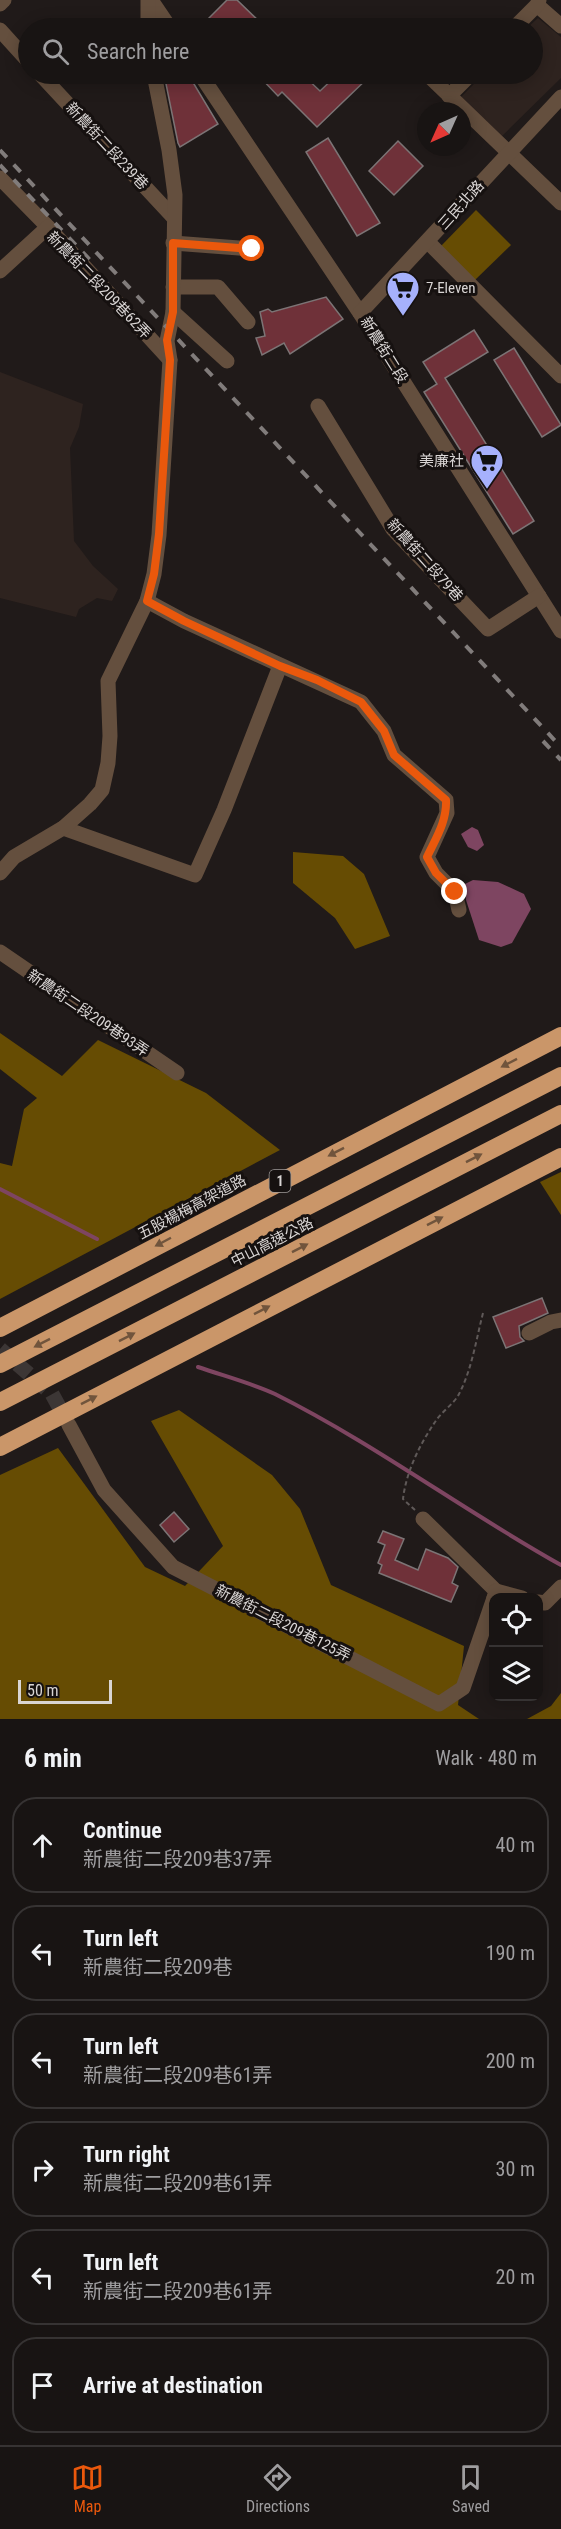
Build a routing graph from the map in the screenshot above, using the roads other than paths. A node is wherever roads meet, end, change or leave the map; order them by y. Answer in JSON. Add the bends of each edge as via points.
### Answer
{"nodes":[{"id":1,"x":4,"y":0,"type":"edge"},
{"id":2,"x":149,"y":0,"type":"edge"},
{"id":3,"x":538,"y":3,"type":"edge"},
{"id":4,"x":0,"y":4,"type":"edge"},
{"id":5,"x":148,"y":18,"type":"edge"},
{"id":6,"x":162,"y":18,"type":"edge"},
{"id":7,"x":524,"y":18,"type":"edge"},
{"id":8,"x":561,"y":26,"type":"edge"},
{"id":9,"x":0,"y":30,"type":"edge"},
{"id":10,"x":18,"y":50,"type":"edge"},
{"id":11,"x":49,"y":84,"type":"edge"},
{"id":12,"x":156,"y":84,"type":"edge"},
{"id":13,"x":207,"y":84,"type":"edge"},
{"id":14,"x":437,"y":84,"type":"edge"},
{"id":15,"x":461,"y":84,"type":"edge"},
{"id":16,"x":449,"y":96,"type":"junction"},
{"id":17,"x":561,"y":97,"type":"edge"},
{"id":18,"x":509,"y":153,"type":"junction"},
{"id":19,"x":0,"y":178,"type":"edge"},
{"id":20,"x":561,"y":203,"type":"edge"},
{"id":21,"x":174,"y":218,"type":"junction"},
{"id":22,"x":48,"y":227,"type":"junction"},
{"id":23,"x":428,"y":242,"type":"junction"},
{"id":24,"x":173,"y":243,"type":"junction"},
{"id":25,"x":252,"y":249,"type":"dead end"},
{"id":26,"x":0,"y":271,"type":"edge"},
{"id":27,"x":173,"y":287,"type":"junction"},
{"id":28,"x":173,"y":312,"type":"junction"},
{"id":29,"x":360,"y":313,"type":"junction"},
{"id":30,"x":248,"y":321,"type":"dead end"},
{"id":31,"x":170,"y":360,"type":"junction"},
{"id":32,"x":228,"y":361,"type":"dead end"},
{"id":33,"x":561,"y":376,"type":"edge"},
{"id":34,"x":318,"y":406,"type":"dead end"},
{"id":35,"x":538,"y":596,"type":"junction"},
{"id":36,"x":147,"y":601,"type":"junction"},
{"id":37,"x":561,"y":630,"type":"edge"},
{"id":38,"x":280,"y":666,"type":"junction"},
{"id":39,"x":63,"y":828,"type":"junction"},
{"id":40,"x":0,"y":873,"type":"edge"},
{"id":41,"x":459,"y":910,"type":"dead end"},
{"id":42,"x":0,"y":952,"type":"edge"},
{"id":43,"x":561,"y":1036,"type":"edge"},
{"id":44,"x":177,"y":1073,"type":"dead end"},
{"id":45,"x":561,"y":1076,"type":"edge"},
{"id":46,"x":561,"y":1114,"type":"edge"},
{"id":47,"x":561,"y":1157,"type":"edge"},
{"id":48,"x":561,"y":1320,"type":"edge"},
{"id":49,"x":0,"y":1328,"type":"edge"},
{"id":50,"x":529,"y":1333,"type":"dead end"},
{"id":51,"x":0,"y":1364,"type":"edge"},
{"id":52,"x":0,"y":1402,"type":"edge"},
{"id":53,"x":69,"y":1425,"type":"tunnel mouth"},
{"id":54,"x":0,"y":1447,"type":"edge"},
{"id":55,"x":423,"y":1519,"type":"road end"},
{"id":56,"x":561,"y":1587,"type":"edge"},
{"id":57,"x":492,"y":1593,"type":"edge"},
{"id":58,"x":543,"y":1603,"type":"edge"},
{"id":59,"x":489,"y":1610,"type":"edge"}],
"edges":[{"from":1,"to":4,"type":"street"},
{"from":2,"to":5,"type":"street"},
{"from":2,"to":6,"type":"street"},
{"from":3,"to":7,"type":"street"},
{"from":3,"to":8,"type":"street"},
{"from":9,"to":10,"type":"street"},
{"from":11,"to":21,"type":"street","name":"新農街二段239巷"},
{"from":12,"to":21,"type":"street","via":[[170,150]]},
{"from":13,"to":29,"type":"street","name":"新農街二段"},
{"from":14,"to":16,"type":"street"},
{"from":15,"to":16,"type":"street"},
{"from":16,"to":18,"type":"street"},
{"from":17,"to":18,"type":"street","name":"三民北路"},
{"from":18,"to":20,"type":"street"},
{"from":18,"to":23,"type":"street","name":"三民北路"},
{"from":19,"to":22,"type":"street"},
{"from":21,"to":24,"type":"street"},
{"from":22,"to":26,"type":"street","name":"新農街二段209巷62弄"},
{"from":22,"to":31,"type":"street","name":"新農街二段209巷62弄"},
{"from":23,"to":29,"type":"street","name":"三民北路"},
{"from":23,"to":33,"type":"street"},
{"from":24,"to":25,"type":"street"},
{"from":24,"to":27,"type":"street"},
{"from":27,"to":28,"type":"street"},
{"from":27,"to":30,"type":"street","via":[[218,287]]},
{"from":28,"to":31,"type":"street","via":[[167,340]]},
{"from":28,"to":32,"type":"street"},
{"from":29,"to":35,"type":"street","name":"新農街二段"},
{"from":31,"to":36,"type":"street","via":[[159,534]]},
{"from":34,"to":35,"type":"street","name":"新農街二段79巷","via":[[393,529],[488,629]]},
{"from":35,"to":37,"type":"street","name":"新農街二段"},
{"from":36,"to":38,"type":"street"},
{"from":36,"to":39,"type":"street","via":[[108,681],[110,736],[102,790]]},
{"from":38,"to":39,"type":"street","via":[[195,875]]},
{"from":38,"to":41,"type":"street","via":[[361,702],[384,731],[394,755],[446,800],[444,821],[427,857],[455,892]]},
{"from":39,"to":40,"type":"street","via":[[14,857]]},
{"from":42,"to":44,"type":"street","name":"新農街二段209巷93弄"},
{"from":43,"to":49,"type":"highway","name":"五股楊梅高架道路","number":"1","one_way":true},
{"from":45,"to":51,"type":"highway","name":"中山高速公路","number":"1","one_way":true},
{"from":52,"to":46,"type":"highway","name":"中山高速公路","one_way":true},
{"from":54,"to":47,"type":"highway","one_way":true,"bridge":true},
{"from":48,"to":50,"type":"street"},
{"from":53,"to":59,"type":"street","name":"新農街二段209巷125弄","via":[[104,1490],[173,1567],[439,1704],[463,1688]]},
{"from":55,"to":57,"type":"street"},
{"from":56,"to":58,"type":"street"}]}
